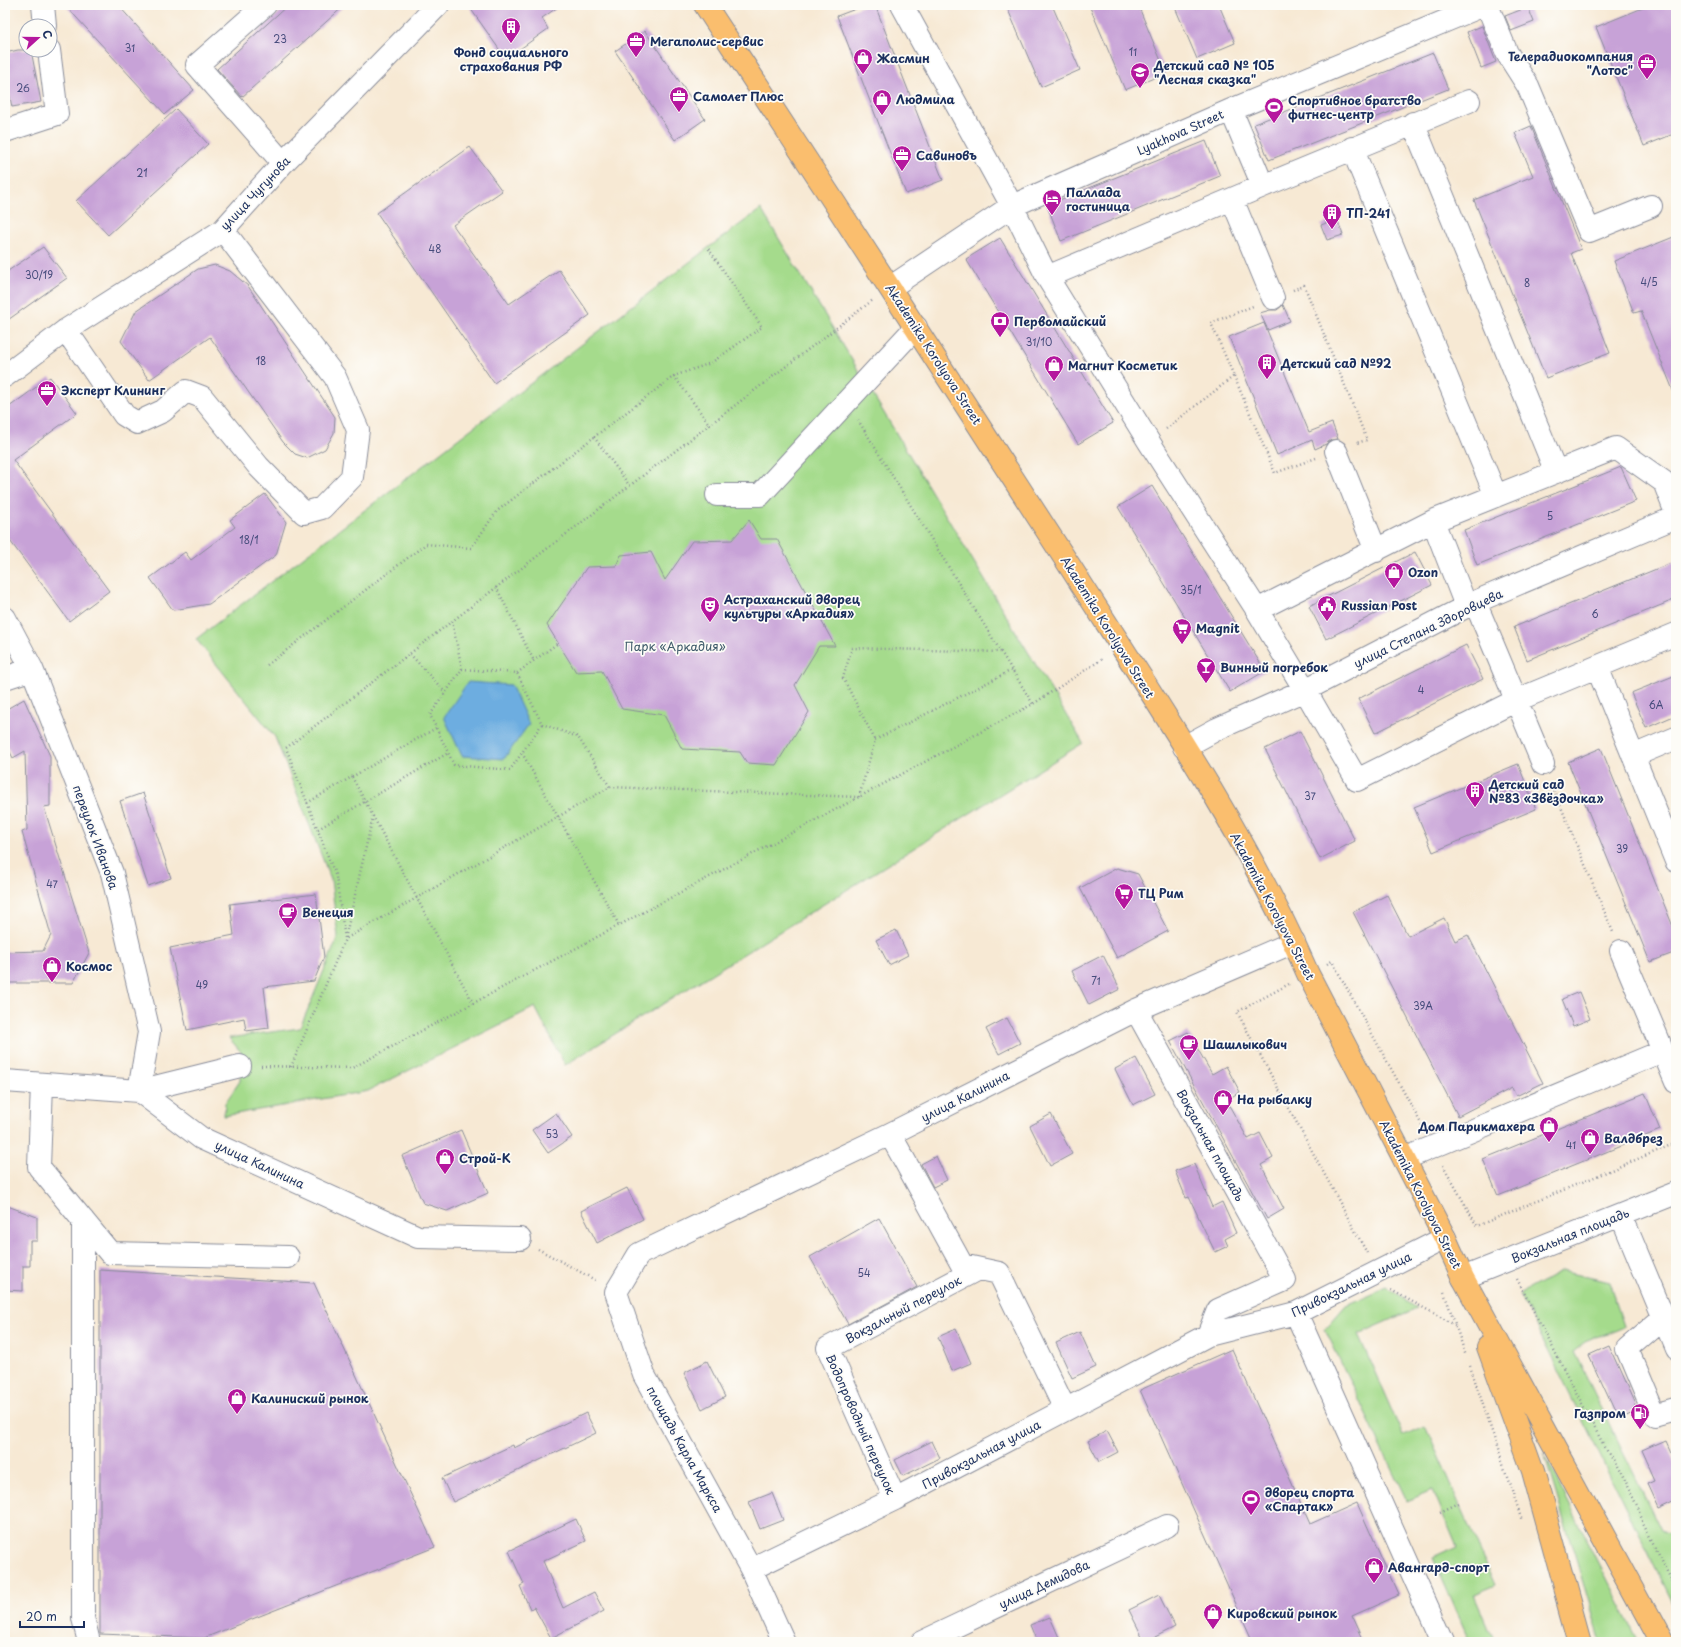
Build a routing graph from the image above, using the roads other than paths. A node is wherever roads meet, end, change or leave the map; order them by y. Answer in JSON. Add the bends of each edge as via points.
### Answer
{"nodes":[{"id":1,"x":43,"y":5,"type":"edge"},
{"id":2,"x":265,"y":5,"type":"edge"},
{"id":3,"x":438,"y":5,"type":"edge"},
{"id":4,"x":705,"y":5,"type":"edge"},
{"id":5,"x":902,"y":5,"type":"edge"},
{"id":6,"x":1486,"y":5,"type":"edge"},
{"id":7,"x":44,"y":18,"type":"edge"},
{"id":8,"x":49,"y":58,"type":"edge"},
{"id":9,"x":1469,"y":101,"type":"dead end"},
{"id":10,"x":1231,"y":110,"type":"junction"},
{"id":11,"x":1413,"y":123,"type":"junction"},
{"id":12,"x":5,"y":131,"type":"edge"},
{"id":13,"x":1352,"y":148,"type":"junction"},
{"id":14,"x":283,"y":163,"type":"junction"},
{"id":15,"x":1263,"y":186,"type":"junction"},
{"id":16,"x":1232,"y":199,"type":"junction"},
{"id":17,"x":1012,"y":206,"type":"junction"},
{"id":18,"x":1651,"y":206,"type":"dead end"},
{"id":19,"x":223,"y":230,"type":"junction"},
{"id":20,"x":1047,"y":278,"type":"junction"},
{"id":21,"x":891,"y":287,"type":"junction"},
{"id":22,"x":1273,"y":298,"type":"road end"},
{"id":23,"x":916,"y":327,"type":"junction"},
{"id":24,"x":66,"y":330,"type":"junction"},
{"id":25,"x":5,"y":376,"type":"edge"},
{"id":26,"x":1336,"y":451,"type":"road end"},
{"id":27,"x":1556,"y":472,"type":"junction"},
{"id":28,"x":717,"y":495,"type":"dead end"},
{"id":29,"x":1496,"y":496,"type":"junction"},
{"id":30,"x":1676,"y":513,"type":"edge"},
{"id":31,"x":1676,"y":518,"type":"edge"},
{"id":32,"x":1433,"y":521,"type":"junction"},
{"id":33,"x":1376,"y":551,"type":"junction"},
{"id":34,"x":1471,"y":604,"type":"junction"},
{"id":35,"x":1257,"y":610,"type":"junction"},
{"id":36,"x":5,"y":618,"type":"edge"},
{"id":37,"x":1676,"y":634,"type":"edge"},
{"id":38,"x":1597,"y":667,"type":"junction"},
{"id":39,"x":32,"y":669,"type":"junction"},
{"id":40,"x":5,"y":678,"type":"edge"},
{"id":41,"x":1305,"y":690,"type":"junction"},
{"id":42,"x":1516,"y":700,"type":"junction"},
{"id":43,"x":1676,"y":738,"type":"edge"},
{"id":44,"x":1184,"y":747,"type":"junction"},
{"id":45,"x":1633,"y":756,"type":"junction"},
{"id":46,"x":1543,"y":764,"type":"road end"},
{"id":47,"x":1676,"y":861,"type":"edge"},
{"id":48,"x":1294,"y":942,"type":"junction"},
{"id":49,"x":1621,"y":951,"type":"road end"},
{"id":50,"x":1136,"y":1010,"type":"junction"},
{"id":51,"x":1671,"y":1064,"type":"edge"},
{"id":52,"x":240,"y":1066,"type":"road end"},
{"id":53,"x":5,"y":1081,"type":"edge"},
{"id":54,"x":42,"y":1084,"type":"junction"},
{"id":55,"x":139,"y":1091,"type":"junction"},
{"id":56,"x":890,"y":1134,"type":"junction"},
{"id":57,"x":1404,"y":1159,"type":"junction"},
{"id":58,"x":1676,"y":1192,"type":"edge"},
{"id":59,"x":1621,"y":1215,"type":"junction"},
{"id":60,"x":83,"y":1220,"type":"junction"},
{"id":61,"x":1445,"y":1238,"type":"junction"},
{"id":62,"x":520,"y":1239,"type":"road end"},
{"id":63,"x":288,"y":1258,"type":"dead end"},
{"id":64,"x":978,"y":1269,"type":"junction"},
{"id":65,"x":1463,"y":1278,"type":"junction"},
{"id":66,"x":616,"y":1292,"type":"joint"},
{"id":67,"x":1296,"y":1313,"type":"junction"},
{"id":68,"x":1664,"y":1317,"type":"junction"},
{"id":69,"x":1208,"y":1335,"type":"junction"},
{"id":70,"x":1676,"y":1347,"type":"edge"},
{"id":71,"x":828,"y":1348,"type":"joint"},
{"id":72,"x":1066,"y":1409,"type":"junction"},
{"id":73,"x":1676,"y":1410,"type":"edge"},
{"id":74,"x":895,"y":1499,"type":"junction"},
{"id":75,"x":1167,"y":1526,"type":"dead end"},
{"id":76,"x":751,"y":1568,"type":"junction"},
{"id":77,"x":90,"y":1642,"type":"edge"},
{"id":78,"x":784,"y":1642,"type":"edge"},
{"id":79,"x":922,"y":1642,"type":"edge"},
{"id":80,"x":1443,"y":1642,"type":"edge"},
{"id":81,"x":1580,"y":1642,"type":"edge"},
{"id":82,"x":1661,"y":1642,"type":"edge"}],
"edges":[{"from":1,"to":7,"type":"street"},
{"from":2,"to":14,"type":"street","via":[[197,65]]},
{"from":3,"to":14,"type":"street","name":"улица Чугунова"},
{"from":4,"to":21,"type":"main road","name":"Akademika Korolyova Street"},
{"from":5,"to":17,"type":"street"},
{"from":6,"to":10,"type":"street","name":"Lyakhova Street"},
{"from":6,"to":18,"type":"street","via":[[1507,53],[1528,86],[1589,231]]},
{"from":8,"to":12,"type":"street","via":[[57,114]]},
{"from":9,"to":11,"type":"street"},
{"from":10,"to":15,"type":"street"},
{"from":10,"to":17,"type":"street","name":"Lyakhova Street"},
{"from":11,"to":13,"type":"street"},
{"from":11,"to":27,"type":"street"},
{"from":13,"to":15,"type":"street"},
{"from":13,"to":29,"type":"street"},
{"from":14,"to":19,"type":"street","name":"улица Чугунова"},
{"from":15,"to":16,"type":"street"},
{"from":16,"to":20,"type":"street"},
{"from":16,"to":22,"type":"street"},
{"from":17,"to":20,"type":"street"},
{"from":17,"to":21,"type":"street","name":"Lyakhova Street"},
{"from":19,"to":24,"type":"street","name":"улица Чугунова"},
{"from":19,"to":24,"type":"street","via":[[335,377],[358,430],[352,477],[322,508],[304,513],[259,467],[202,397],[186,391],[163,411],[137,423],[124,415]]},
{"from":20,"to":35,"type":"street"},
{"from":21,"to":23,"type":"main road","name":"Akademika Korolyova Street"},
{"from":23,"to":28,"type":"street","via":[[760,495]]},
{"from":23,"to":44,"type":"main road","name":"Akademika Korolyova Street"},
{"from":24,"to":25,"type":"street","name":"улица Чугунова"},
{"from":26,"to":33,"type":"street"},
{"from":27,"to":29,"type":"street"},
{"from":27,"to":30,"type":"street","via":[[1616,448],[1664,482]]},
{"from":29,"to":32,"type":"street"},
{"from":31,"to":34,"type":"street","name":"улица Степана Здоровцева"},
{"from":32,"to":33,"type":"street"},
{"from":32,"to":34,"type":"street"},
{"from":33,"to":35,"type":"street"},
{"from":34,"to":41,"type":"street","name":"улица Степана Здоровцева"},
{"from":34,"to":42,"type":"street"},
{"from":35,"to":41,"type":"street"},
{"from":36,"to":39,"type":"street","name":"переулок Иванова"},
{"from":37,"to":38,"type":"street"},
{"from":38,"to":42,"type":"street"},
{"from":38,"to":45,"type":"street"},
{"from":39,"to":40,"type":"street"},
{"from":39,"to":55,"type":"street","name":"переулок Иванова","via":[[112,874],[149,1032]]},
{"from":41,"to":42,"type":"street","via":[[1357,780]]},
{"from":41,"to":44,"type":"street","name":"улица Степана Здоровцева","via":[[1217,729]]},
{"from":42,"to":46,"type":"street"},
{"from":43,"to":45,"type":"street"},
{"from":44,"to":48,"type":"main road","name":"Akademika Korolyova Street","via":[[1240,842]]},
{"from":45,"to":47,"type":"street"},
{"from":48,"to":50,"type":"street","name":"улица Калинина"},
{"from":48,"to":57,"type":"main road","name":"Akademika Korolyova Street"},
{"from":49,"to":51,"type":"street"},
{"from":50,"to":56,"type":"street","name":"улица Калинина"},
{"from":50,"to":69,"type":"street","name":"Вокзальная площадь","via":[[1285,1280],[1218,1310]]},
{"from":51,"to":57,"type":"street"},
{"from":52,"to":55,"type":"street"},
{"from":53,"to":54,"type":"street"},
{"from":54,"to":55,"type":"street"},
{"from":54,"to":60,"type":"street","via":[[39,1167]]},
{"from":55,"to":62,"type":"street","name":"улица Калинина","via":[[201,1138],[418,1236]]},
{"from":56,"to":64,"type":"street","via":[[962,1266]]},
{"from":56,"to":66,"type":"street","name":"улица Калинина","via":[[639,1254]]},
{"from":57,"to":61,"type":"main road","name":"Akademika Korolyova Street"},
{"from":58,"to":59,"type":"street","name":"Вокзальная площадь"},
{"from":59,"to":65,"type":"street","name":"Вокзальная площадь"},
{"from":59,"to":68,"type":"street"},
{"from":60,"to":63,"type":"street","via":[[110,1253]]},
{"from":60,"to":77,"type":"street","via":[[83,1618]]},
{"from":61,"to":65,"type":"main road","name":"Akademika Korolyova Street"},
{"from":61,"to":67,"type":"street","name":"Привокзальная улица"},
{"from":64,"to":71,"type":"street","name":"Вокзальный переулок"},
{"from":64,"to":72,"type":"street","via":[[999,1273]]},
{"from":65,"to":81,"type":"main road","via":[[1533,1471]]},
{"from":65,"to":82,"type":"main road"},
{"from":66,"to":76,"type":"street","name":"площадь Карла Маркса","via":[[644,1375]]},
{"from":67,"to":69,"type":"street","name":"Привокзальная улица"},
{"from":67,"to":80,"type":"street"},
{"from":68,"to":70,"type":"street"},
{"from":68,"to":73,"type":"street","via":[[1627,1349],[1655,1416]]},
{"from":69,"to":72,"type":"street","name":"Привокзальная улица"},
{"from":71,"to":74,"type":"street","name":"Водопроводный переулок"},
{"from":72,"to":74,"type":"street","name":"Привокзальная улица"},
{"from":74,"to":76,"type":"street","name":"Привокзальная улица"},
{"from":75,"to":79,"type":"street","name":"улица Демидова"},
{"from":76,"to":78,"type":"street","name":"площадь Карла Маркса"}]}
